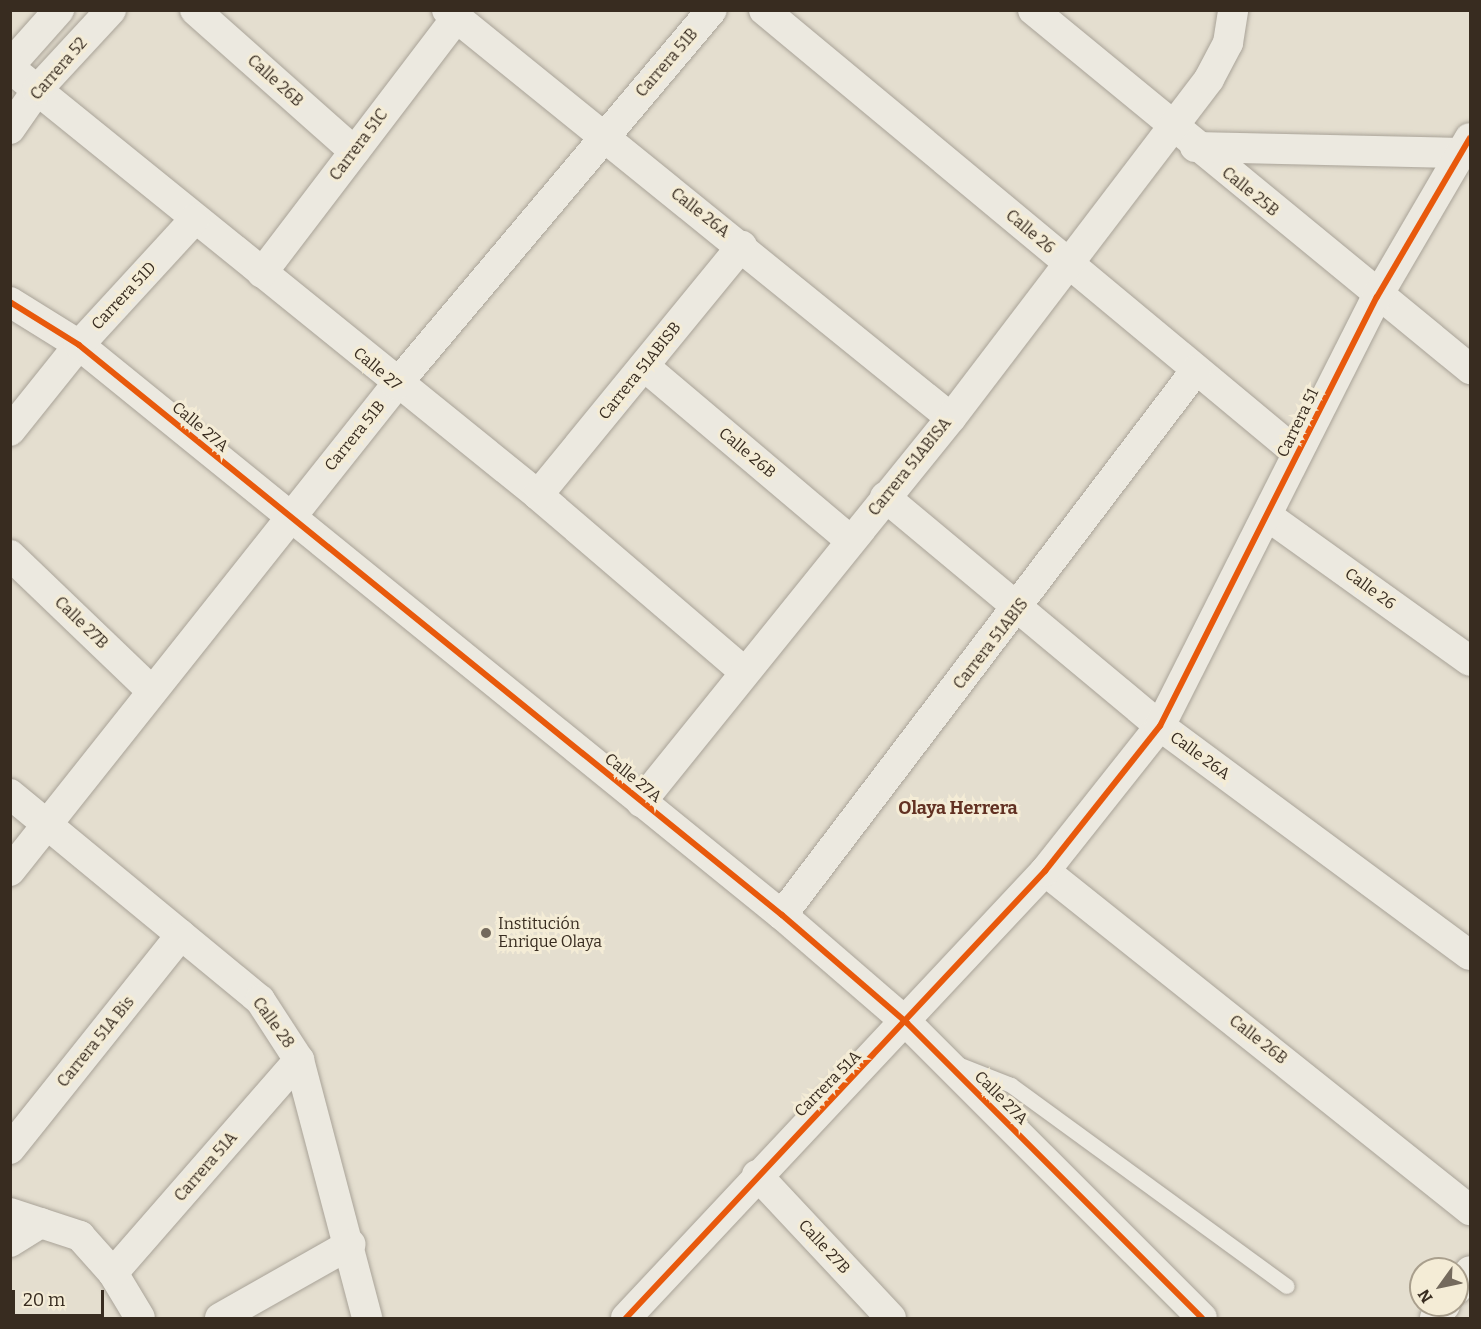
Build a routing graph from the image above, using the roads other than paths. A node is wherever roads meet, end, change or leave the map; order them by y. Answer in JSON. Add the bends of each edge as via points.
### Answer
{"nodes":[{"id":1,"x":59,"y":10,"type":"edge"},
{"id":2,"x":111,"y":10,"type":"edge"},
{"id":3,"x":195,"y":10,"type":"edge"},
{"id":4,"x":712,"y":10,"type":"edge"},
{"id":5,"x":764,"y":10,"type":"edge"},
{"id":6,"x":1033,"y":10,"type":"edge"},
{"id":7,"x":1233,"y":10,"type":"edge"},
{"id":8,"x":452,"y":14,"type":"edge"},
{"id":9,"x":10,"y":67,"type":"edge"},
{"id":10,"x":37,"y":90,"type":"junction"},
{"id":11,"x":1171,"y":127,"type":"junction"},
{"id":12,"x":10,"y":129,"type":"edge"},
{"id":13,"x":602,"y":137,"type":"junction"},
{"id":14,"x":1466,"y":146,"type":"edge"},
{"id":15,"x":1195,"y":147,"type":"junction"},
{"id":16,"x":354,"y":151,"type":"junction"},
{"id":17,"x":195,"y":219,"type":"junction"},
{"id":18,"x":742,"y":246,"type":"junction"},
{"id":19,"x":1067,"y":263,"type":"junction"},
{"id":20,"x":262,"y":273,"type":"junction"},
{"id":21,"x":1377,"y":297,"type":"junction"},
{"id":22,"x":10,"y":302,"type":"edge"},
{"id":23,"x":79,"y":345,"type":"junction"},
{"id":24,"x":644,"y":366,"type":"junction"},
{"id":25,"x":1470,"y":369,"type":"edge"},
{"id":26,"x":1196,"y":370,"type":"junction"},
{"id":27,"x":396,"y":386,"type":"junction"},
{"id":28,"x":951,"y":418,"type":"junction"},
{"id":29,"x":10,"y":431,"type":"edge"},
{"id":30,"x":1297,"y":453,"type":"junction"},
{"id":31,"x":538,"y":495,"type":"junction"},
{"id":32,"x":885,"y":497,"type":"junction"},
{"id":33,"x":1269,"y":517,"type":"junction"},
{"id":34,"x":288,"y":518,"type":"junction"},
{"id":35,"x":850,"y":540,"type":"junction"},
{"id":36,"x":10,"y":555,"type":"edge"},
{"id":37,"x":1019,"y":607,"type":"junction"},
{"id":38,"x":1470,"y":661,"type":"edge"},
{"id":39,"x":743,"y":671,"type":"junction"},
{"id":40,"x":152,"y":690,"type":"junction"},
{"id":41,"x":1160,"y":726,"type":"junction"},
{"id":42,"x":10,"y":794,"type":"edge"},
{"id":43,"x":641,"y":802,"type":"junction"},
{"id":44,"x":48,"y":822,"type":"junction"},
{"id":45,"x":10,"y":871,"type":"edge"},
{"id":46,"x":1045,"y":871,"type":"junction"},
{"id":47,"x":782,"y":915,"type":"junction"},
{"id":48,"x":181,"y":935,"type":"junction"},
{"id":49,"x":1470,"y":955,"type":"edge"},
{"id":50,"x":907,"y":1023,"type":"junction"},
{"id":51,"x":943,"y":1059,"type":"junction"},
{"id":52,"x":299,"y":1060,"type":"junction"},
{"id":53,"x":10,"y":1149,"type":"edge"},
{"id":54,"x":757,"y":1175,"type":"junction"},
{"id":55,"x":1470,"y":1210,"type":"edge"},
{"id":56,"x":10,"y":1213,"type":"edge"},
{"id":57,"x":41,"y":1223,"type":"junction"},
{"id":58,"x":10,"y":1242,"type":"edge"},
{"id":59,"x":351,"y":1244,"type":"junction"},
{"id":60,"x":113,"y":1273,"type":"junction"},
{"id":61,"x":1287,"y":1286,"type":"dead end"},
{"id":62,"x":140,"y":1318,"type":"edge"},
{"id":63,"x":220,"y":1318,"type":"edge"},
{"id":64,"x":367,"y":1318,"type":"edge"},
{"id":65,"x":626,"y":1318,"type":"edge"},
{"id":66,"x":891,"y":1318,"type":"edge"},
{"id":67,"x":1202,"y":1318,"type":"edge"}],
"edges":[{"from":1,"to":9,"type":"street"},
{"from":2,"to":10,"type":"street","name":"Carrera 52"},
{"from":3,"to":16,"type":"street","name":"Calle 26B"},
{"from":4,"to":13,"type":"street","name":"Carrera 51B"},
{"from":5,"to":19,"type":"street","name":"Calle 26"},
{"from":6,"to":11,"type":"street","name":"Calle 25B"},
{"from":7,"to":11,"type":"street","name":"Carrera 51ABISA","via":[[1227,43],[1209,79]]},
{"from":8,"to":13,"type":"street","name":"Calle 26A"},
{"from":8,"to":16,"type":"street","name":"Carrera 51C"},
{"from":9,"to":10,"type":"street","name":"Calle 27"},
{"from":10,"to":12,"type":"street","name":"Carrera 52"},
{"from":10,"to":17,"type":"street","name":"Calle 27"},
{"from":11,"to":15,"type":"street","name":"Calle 25B"},
{"from":11,"to":19,"type":"street","name":"Carrera 51ABISA"},
{"from":13,"to":18,"type":"street","name":"Calle 26A"},
{"from":13,"to":27,"type":"street","name":"Carrera 51B"},
{"from":14,"to":15,"type":"street"},
{"from":14,"to":21,"type":"street","name":"Carrera 51"},
{"from":15,"to":21,"type":"street","name":"Calle 25B"},
{"from":16,"to":20,"type":"street","name":"Carrera 51C"},
{"from":17,"to":20,"type":"street","name":"Calle 27"},
{"from":17,"to":23,"type":"street","name":"Carrera 51D"},
{"from":18,"to":24,"type":"street","name":"Carrera 51ABISB"},
{"from":18,"to":28,"type":"street","name":"Calle 26A"},
{"from":19,"to":26,"type":"street","name":"Calle 26"},
{"from":19,"to":28,"type":"street","name":"Carrera 51ABISA"},
{"from":20,"to":27,"type":"street","name":"Calle 27"},
{"from":21,"to":25,"type":"street","name":"Calle 25B"},
{"from":21,"to":30,"type":"street","name":"Carrera 51"},
{"from":22,"to":23,"type":"street","name":"Calle 27A"},
{"from":23,"to":29,"type":"street","name":"Carrera 51D"},
{"from":23,"to":34,"type":"street","name":"Calle 27A"},
{"from":24,"to":31,"type":"street","name":"Carrera 51ABISB"},
{"from":24,"to":35,"type":"street","name":"Calle 26B"},
{"from":26,"to":30,"type":"street","name":"Calle 26"},
{"from":26,"to":37,"type":"street","name":"Carrera 51ABIS"},
{"from":27,"to":31,"type":"street","name":"Calle 27"},
{"from":27,"to":34,"type":"street","name":"Carrera 51B"},
{"from":28,"to":32,"type":"street","name":"Carrera 51ABISA"},
{"from":30,"to":33,"type":"street","name":"Carrera 51"},
{"from":31,"to":39,"type":"street","name":"Calle 27"},
{"from":32,"to":35,"type":"street","name":"Carrera 51ABISA"},
{"from":32,"to":37,"type":"street","name":"Calle 26A"},
{"from":33,"to":38,"type":"street","name":"Calle 26"},
{"from":33,"to":41,"type":"street","name":"Carrera 51"},
{"from":34,"to":40,"type":"street","name":"Carrera 51B"},
{"from":34,"to":43,"type":"street","name":"Calle 27A"},
{"from":35,"to":39,"type":"street","name":"Carrera 51ABISA"},
{"from":36,"to":40,"type":"street","name":"Calle 27B"},
{"from":37,"to":41,"type":"street","name":"Calle 26A"},
{"from":37,"to":47,"type":"street","name":"Carrera 51ABIS"},
{"from":39,"to":43,"type":"street","name":"Carrera 51ABISA"},
{"from":40,"to":44,"type":"street","name":"Carrera 51B"},
{"from":41,"to":46,"type":"street","name":"Carrera 51A"},
{"from":41,"to":49,"type":"street","name":"Calle 26A"},
{"from":42,"to":44,"type":"street","name":"Calle 28"},
{"from":43,"to":47,"type":"street","name":"Calle 27A"},
{"from":44,"to":45,"type":"street","name":"Carrera 51B"},
{"from":44,"to":48,"type":"street","name":"Calle 28"},
{"from":46,"to":50,"type":"street","name":"Carrera 51A"},
{"from":46,"to":55,"type":"street","name":"Calle 26B"},
{"from":47,"to":50,"type":"street","name":"Calle 27A"},
{"from":48,"to":52,"type":"street","name":"Calle 28","via":[[260,1000]]},
{"from":48,"to":53,"type":"street","name":"Carrera 51A Bis"},
{"from":50,"to":51,"type":"street","name":"Calle 27A"},
{"from":50,"to":54,"type":"street","name":"Carrera 51A"},
{"from":51,"to":61,"type":"lane","via":[[1011,1085]]},
{"from":51,"to":67,"type":"street","name":"Calle 27A"},
{"from":52,"to":59,"type":"street","name":"Calle 28"},
{"from":52,"to":60,"type":"street","name":"Carrera 51A"},
{"from":54,"to":65,"type":"street","name":"Carrera 51A"},
{"from":54,"to":66,"type":"street","name":"Calle 27B"},
{"from":56,"to":57,"type":"street"},
{"from":57,"to":58,"type":"street"},
{"from":57,"to":60,"type":"street","via":[[80,1236]]},
{"from":59,"to":63,"type":"street"},
{"from":59,"to":64,"type":"street","name":"Calle 28"},
{"from":60,"to":62,"type":"street"}]}
